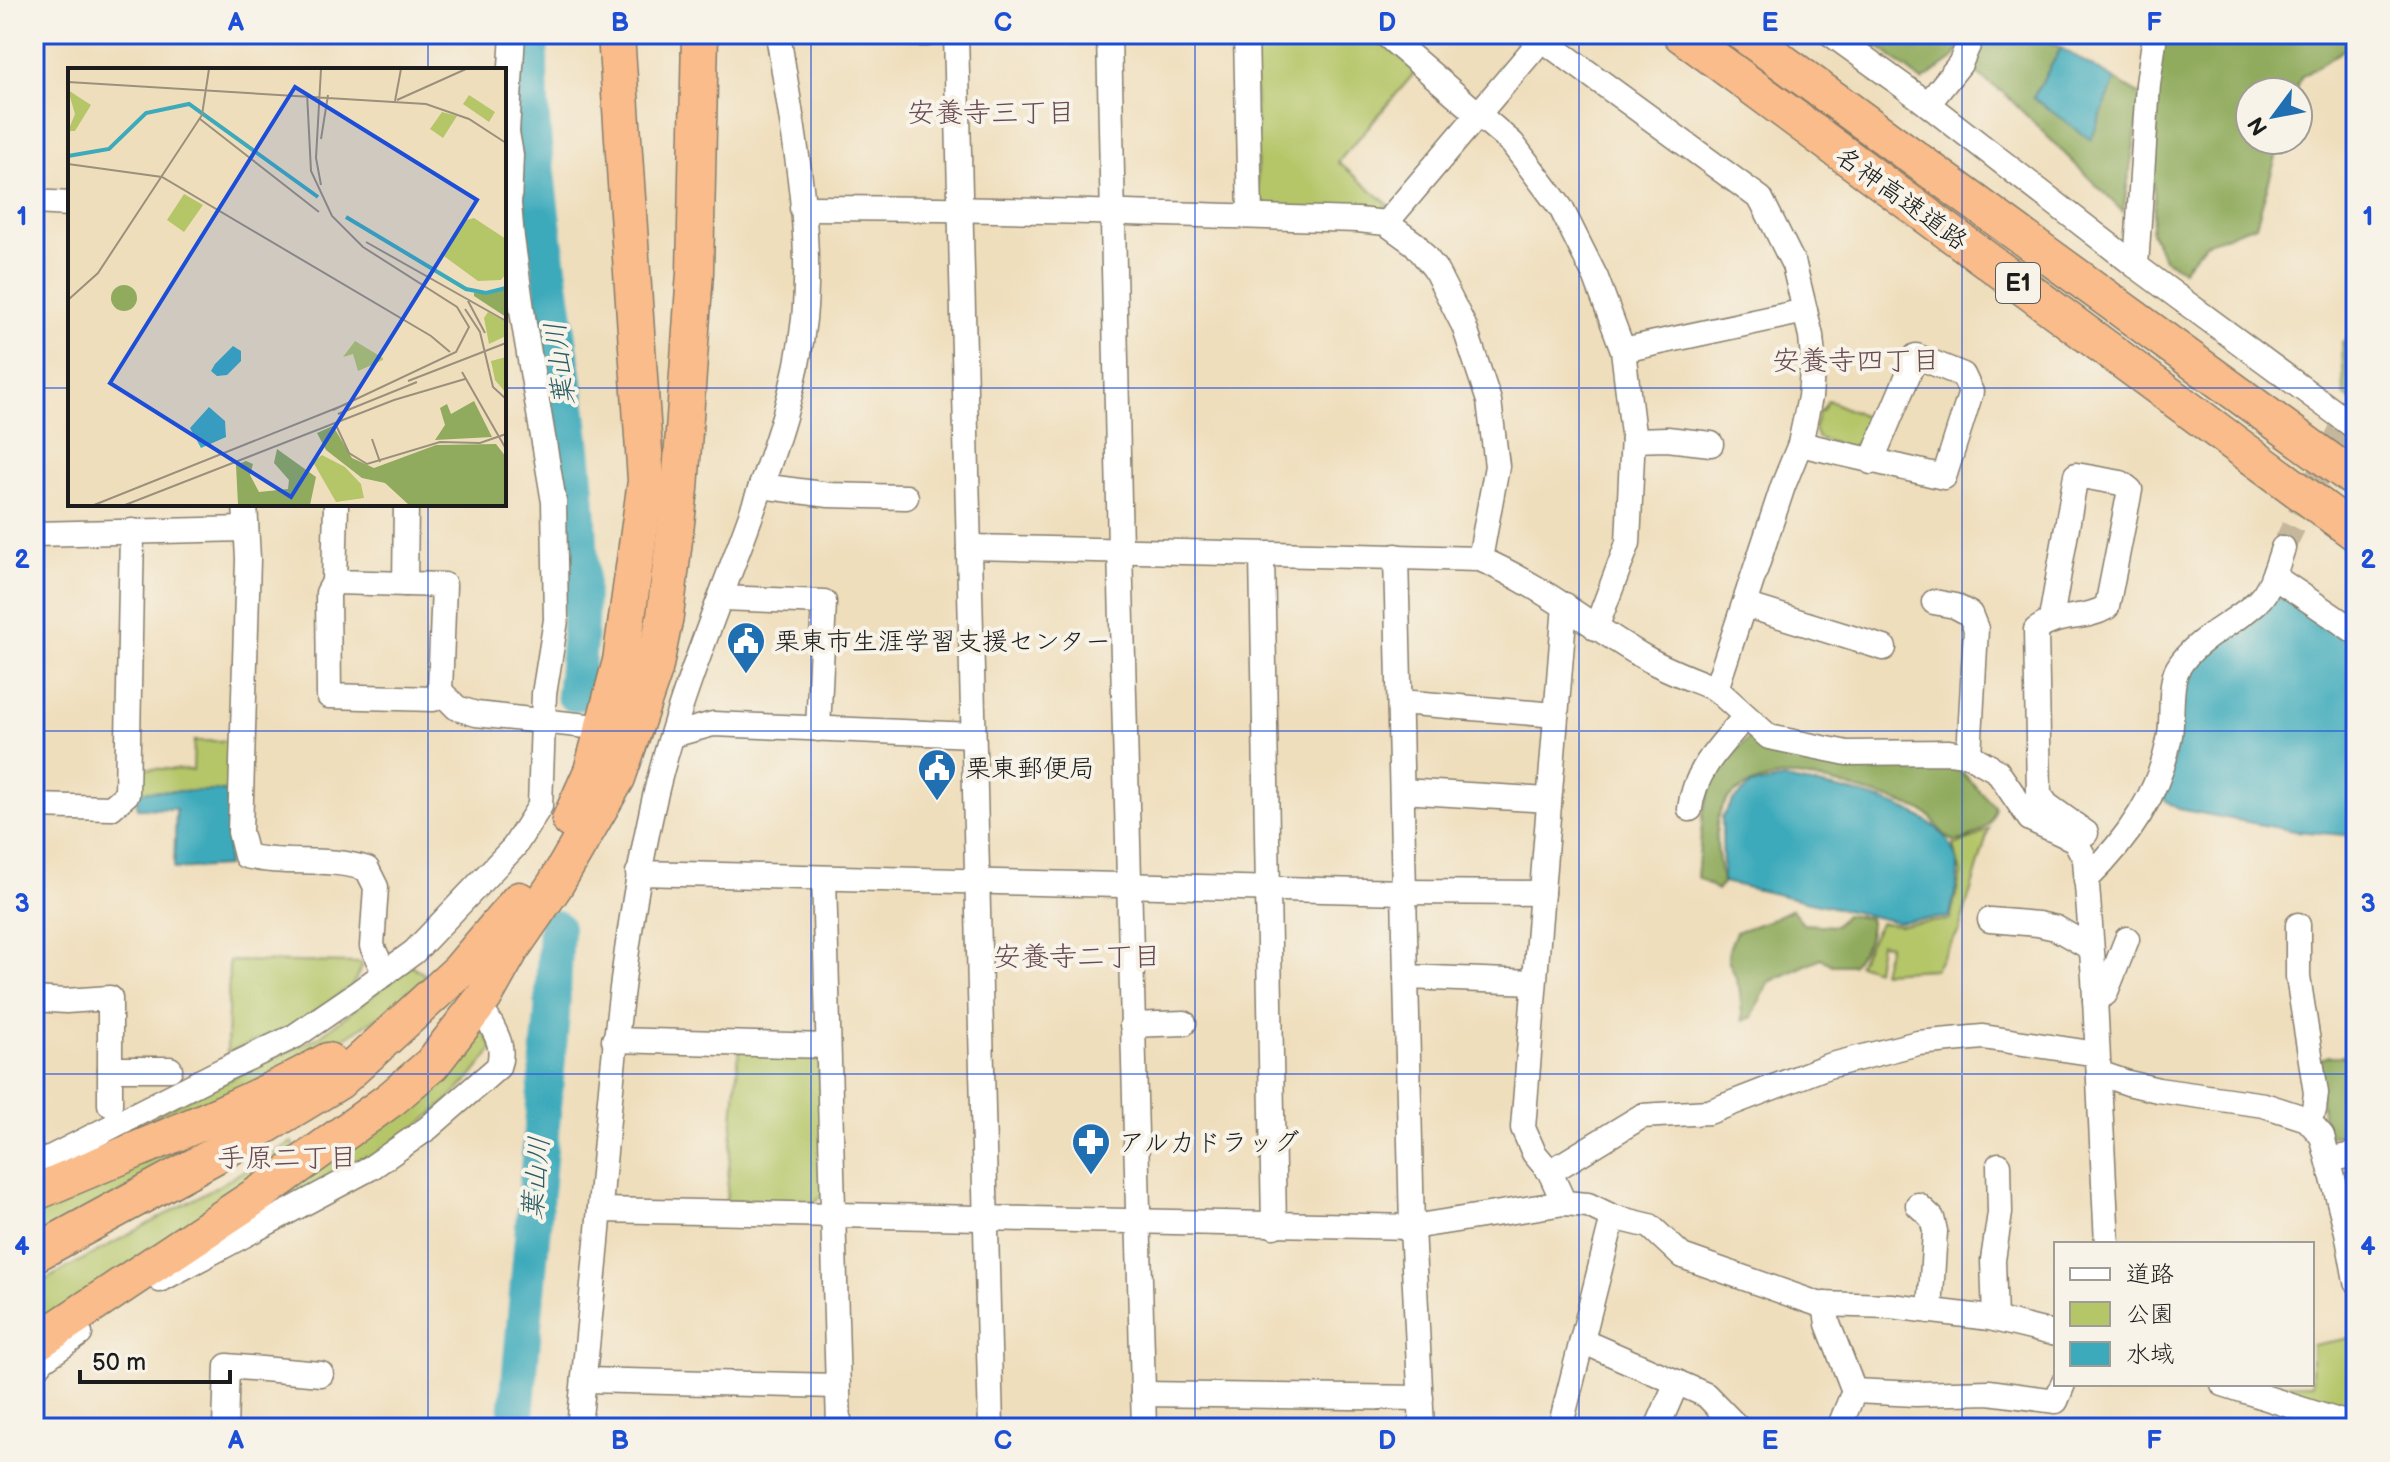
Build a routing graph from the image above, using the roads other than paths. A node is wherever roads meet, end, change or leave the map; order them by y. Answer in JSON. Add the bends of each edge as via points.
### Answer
{"nodes":[{"id":1,"x":513,"y":34,"type":"edge"},
{"id":2,"x":616,"y":34,"type":"edge"},
{"id":3,"x":700,"y":34,"type":"edge"},
{"id":4,"x":778,"y":34,"type":"edge"},
{"id":5,"x":912,"y":34,"type":"edge"},
{"id":6,"x":927,"y":34,"type":"edge"},
{"id":7,"x":956,"y":34,"type":"edge"},
{"id":8,"x":1109,"y":34,"type":"edge"},
{"id":9,"x":1246,"y":34,"type":"edge"},
{"id":10,"x":1385,"y":34,"type":"edge"},
{"id":11,"x":1673,"y":34,"type":"edge"},
{"id":12,"x":1681,"y":34,"type":"edge"},
{"id":13,"x":1744,"y":34,"type":"edge"},
{"id":14,"x":1831,"y":34,"type":"edge"},
{"id":15,"x":1973,"y":34,"type":"edge"},
{"id":16,"x":2155,"y":34,"type":"edge"},
{"id":17,"x":1539,"y":36,"type":"edge"},
{"id":18,"x":1733,"y":73,"type":"junction"},
{"id":19,"x":1928,"y":104,"type":"junction"},
{"id":20,"x":1478,"y":113,"type":"junction"},
{"id":21,"x":506,"y":123,"type":"edge"},
{"id":22,"x":506,"y":139,"type":"edge"},
{"id":23,"x":34,"y":202,"type":"edge"},
{"id":24,"x":68,"y":204,"type":"edge"},
{"id":25,"x":802,"y":208,"type":"junction"},
{"id":26,"x":962,"y":208,"type":"junction"},
{"id":27,"x":1113,"y":215,"type":"junction"},
{"id":28,"x":1250,"y":216,"type":"junction"},
{"id":29,"x":1386,"y":223,"type":"junction"},
{"id":30,"x":2136,"y":266,"type":"junction"},
{"id":31,"x":1805,"y":311,"type":"junction"},
{"id":32,"x":1623,"y":350,"type":"junction"},
{"id":33,"x":2356,"y":428,"type":"edge"},
{"id":34,"x":1633,"y":440,"type":"junction"},
{"id":35,"x":1711,"y":444,"type":"dead end"},
{"id":36,"x":1800,"y":444,"type":"junction"},
{"id":37,"x":1871,"y":462,"type":"junction"},
{"id":38,"x":2356,"y":480,"type":"edge"},
{"id":39,"x":761,"y":486,"type":"junction"},
{"id":40,"x":906,"y":497,"type":"dead end"},
{"id":41,"x":245,"y":506,"type":"edge"},
{"id":42,"x":336,"y":506,"type":"edge"},
{"id":43,"x":406,"y":506,"type":"edge"},
{"id":44,"x":246,"y":529,"type":"junction"},
{"id":45,"x":132,"y":531,"type":"junction"},
{"id":46,"x":2356,"y":533,"type":"edge"},
{"id":47,"x":34,"y":534,"type":"edge"},
{"id":48,"x":969,"y":547,"type":"junction"},
{"id":49,"x":2283,"y":548,"type":"tunnel mouth"},
{"id":50,"x":1120,"y":549,"type":"junction"},
{"id":51,"x":1262,"y":555,"type":"junction"},
{"id":52,"x":1396,"y":556,"type":"junction"},
{"id":53,"x":1480,"y":559,"type":"junction"},
{"id":54,"x":2273,"y":576,"type":"junction"},
{"id":55,"x":334,"y":582,"type":"junction"},
{"id":56,"x":405,"y":584,"type":"junction"},
{"id":57,"x":721,"y":598,"type":"junction"},
{"id":58,"x":1934,"y":602,"type":"dead end"},
{"id":59,"x":1565,"y":605,"type":"junction"},
{"id":60,"x":1745,"y":605,"type":"junction"},
{"id":61,"x":2051,"y":619,"type":"junction"},
{"id":62,"x":1596,"y":628,"type":"junction"},
{"id":63,"x":2356,"y":632,"type":"edge"},
{"id":64,"x":1884,"y":648,"type":"dead end"},
{"id":65,"x":1716,"y":689,"type":"junction"},
{"id":66,"x":440,"y":691,"type":"junction"},
{"id":67,"x":1400,"y":702,"type":"junction"},
{"id":68,"x":1556,"y":715,"type":"junction"},
{"id":69,"x":1745,"y":717,"type":"junction"},
{"id":70,"x":543,"y":721,"type":"junction"},
{"id":71,"x":818,"y":729,"type":"junction"},
{"id":72,"x":617,"y":734,"type":"junction"},
{"id":73,"x":673,"y":735,"type":"junction"},
{"id":74,"x":973,"y":735,"type":"junction"},
{"id":75,"x":1969,"y":755,"type":"junction"},
{"id":76,"x":1402,"y":791,"type":"junction"},
{"id":77,"x":1549,"y":800,"type":"junction"},
{"id":78,"x":34,"y":806,"type":"edge"},
{"id":79,"x":1690,"y":809,"type":"dead end"},
{"id":80,"x":2081,"y":848,"type":"junction"},
{"id":81,"x":638,"y":873,"type":"junction"},
{"id":82,"x":824,"y":878,"type":"junction"},
{"id":83,"x":2086,"y":880,"type":"junction"},
{"id":84,"x":976,"y":881,"type":"junction"},
{"id":85,"x":1129,"y":884,"type":"junction"},
{"id":86,"x":1267,"y":887,"type":"junction"},
{"id":87,"x":1404,"y":892,"type":"junction"},
{"id":88,"x":1542,"y":893,"type":"junction"},
{"id":89,"x":1990,"y":920,"type":"dead end"},
{"id":90,"x":2298,"y":925,"type":"dead end"},
{"id":91,"x":2127,"y":939,"type":"dead end"},
{"id":92,"x":2091,"y":948,"type":"junction"},
{"id":93,"x":511,"y":949,"type":"junction"},
{"id":94,"x":414,"y":952,"type":"junction"},
{"id":95,"x":440,"y":971,"type":"dead end"},
{"id":96,"x":385,"y":974,"type":"junction"},
{"id":97,"x":1406,"y":977,"type":"junction"},
{"id":98,"x":1534,"y":982,"type":"junction"},
{"id":99,"x":34,"y":999,"type":"edge"},
{"id":100,"x":2095,"y":1000,"type":"junction"},
{"id":101,"x":414,"y":1014,"type":"junction"},
{"id":102,"x":488,"y":1019,"type":"dead end"},
{"id":103,"x":1184,"y":1023,"type":"dead end"},
{"id":104,"x":1132,"y":1025,"type":"junction"},
{"id":105,"x":614,"y":1040,"type":"junction"},
{"id":106,"x":828,"y":1046,"type":"junction"},
{"id":107,"x":2098,"y":1064,"type":"junction"},
{"id":108,"x":110,"y":1069,"type":"junction"},
{"id":109,"x":170,"y":1069,"type":"dead end"},
{"id":110,"x":110,"y":1104,"type":"dead end"},
{"id":111,"x":2307,"y":1119,"type":"junction"},
{"id":112,"x":2356,"y":1154,"type":"edge"},
{"id":113,"x":2329,"y":1160,"type":"junction"},
{"id":114,"x":1999,"y":1165,"type":"dead end"},
{"id":115,"x":34,"y":1166,"type":"edge"},
{"id":116,"x":1550,"y":1172,"type":"junction"},
{"id":117,"x":34,"y":1193,"type":"edge"},
{"id":118,"x":1564,"y":1203,"type":"junction"},
{"id":119,"x":1918,"y":1205,"type":"dead end"},
{"id":120,"x":2349,"y":1209,"type":"edge"},
{"id":121,"x":600,"y":1210,"type":"junction"},
{"id":122,"x":833,"y":1216,"type":"junction"},
{"id":123,"x":1613,"y":1217,"type":"junction"},
{"id":124,"x":985,"y":1220,"type":"junction"},
{"id":125,"x":1138,"y":1223,"type":"junction"},
{"id":126,"x":1274,"y":1226,"type":"junction"},
{"id":127,"x":1412,"y":1227,"type":"junction"},
{"id":128,"x":2107,"y":1242,"type":"edge"},
{"id":129,"x":34,"y":1254,"type":"edge"},
{"id":130,"x":34,"y":1275,"type":"edge"},
{"id":131,"x":2356,"y":1281,"type":"edge"},
{"id":132,"x":1825,"y":1304,"type":"junction"},
{"id":133,"x":1930,"y":1311,"type":"junction"},
{"id":134,"x":1995,"y":1319,"type":"junction"},
{"id":135,"x":2054,"y":1334,"type":"edge"},
{"id":136,"x":1582,"y":1341,"type":"junction"},
{"id":137,"x":34,"y":1344,"type":"edge"},
{"id":138,"x":34,"y":1371,"type":"edge"},
{"id":139,"x":321,"y":1374,"type":"dead end"},
{"id":140,"x":1669,"y":1379,"type":"junction"},
{"id":141,"x":584,"y":1380,"type":"junction"},
{"id":142,"x":837,"y":1386,"type":"junction"},
{"id":143,"x":2062,"y":1386,"type":"edge"},
{"id":144,"x":2230,"y":1386,"type":"edge"},
{"id":145,"x":1854,"y":1391,"type":"junction"},
{"id":146,"x":1143,"y":1394,"type":"junction"},
{"id":147,"x":1421,"y":1398,"type":"junction"},
{"id":148,"x":2355,"y":1422,"type":"edge"},
{"id":149,"x":225,"y":1428,"type":"edge"},
{"id":150,"x":579,"y":1428,"type":"edge"},
{"id":151,"x":839,"y":1428,"type":"edge"},
{"id":152,"x":991,"y":1428,"type":"edge"},
{"id":153,"x":1144,"y":1428,"type":"edge"},
{"id":154,"x":1422,"y":1428,"type":"edge"},
{"id":155,"x":1560,"y":1428,"type":"edge"},
{"id":156,"x":1657,"y":1428,"type":"edge"},
{"id":157,"x":1738,"y":1428,"type":"edge"},
{"id":158,"x":1839,"y":1428,"type":"edge"}],
"edges":[{"from":1,"to":21,"type":"street"},
{"from":2,"to":72,"type":"highway","via":[[646,481],[621,661]]},
{"from":3,"to":72,"type":"highway","via":[[695,272],[665,616],[654,670]]},
{"from":4,"to":25,"type":"street"},
{"from":5,"to":6,"type":"street"},
{"from":7,"to":26,"type":"street"},
{"from":8,"to":27,"type":"street"},
{"from":9,"to":28,"type":"street"},
{"from":10,"to":20,"type":"street"},
{"from":11,"to":18,"type":"highway"},
{"from":12,"to":18,"type":"highway","name":"名神高速道路","number":"E1"},
{"from":13,"to":38,"type":"highway","name":"名神高速道路","number":"E1"},
{"from":14,"to":19,"type":"street"},
{"from":15,"to":19,"type":"street","via":[[1960,64]]},
{"from":16,"to":30,"type":"street"},
{"from":17,"to":20,"type":"street"},
{"from":17,"to":31,"type":"street","via":[[1761,199],[1794,265]]},
{"from":18,"to":46,"type":"highway","name":"名神高速道路","number":"E1"},
{"from":19,"to":30,"type":"street"},
{"from":20,"to":29,"type":"street"},
{"from":20,"to":32,"type":"street","via":[[1512,143],[1561,208],[1596,278]]},
{"from":22,"to":70,"type":"street","via":[[514,252],[554,502],[556,620]]},
{"from":23,"to":24,"type":"street"},
{"from":25,"to":26,"type":"street"},
{"from":25,"to":39,"type":"street","via":[[804,318],[781,435]]},
{"from":26,"to":27,"type":"street"},
{"from":26,"to":48,"type":"street"},
{"from":27,"to":28,"type":"street"},
{"from":27,"to":50,"type":"street"},
{"from":28,"to":29,"type":"street"},
{"from":29,"to":53,"type":"street","via":[[1415,244],[1435,269],[1464,326],[1489,401],[1497,466]]},
{"from":30,"to":33,"type":"street"},
{"from":31,"to":32,"type":"street"},
{"from":31,"to":36,"type":"street","via":[[1813,358]]},
{"from":32,"to":34,"type":"street"},
{"from":34,"to":35,"type":"street"},
{"from":34,"to":62,"type":"street","via":[[1628,543]]},
{"from":36,"to":37,"type":"street"},
{"from":36,"to":60,"type":"street"},
{"from":37,"to":37,"type":"street","via":[[1916,356],[1963,375],[1971,392],[1944,477]]},
{"from":39,"to":40,"type":"street"},
{"from":39,"to":57,"type":"street"},
{"from":41,"to":44,"type":"street"},
{"from":42,"to":55,"type":"street"},
{"from":43,"to":56,"type":"street"},
{"from":44,"to":45,"type":"street"},
{"from":44,"to":96,"type":"street","via":[[240,832],[246,856],[367,869],[376,887],[372,946]]},
{"from":45,"to":47,"type":"street"},
{"from":45,"to":78,"type":"street","via":[[127,794],[111,808]]},
{"from":48,"to":50,"type":"street"},
{"from":48,"to":74,"type":"street"},
{"from":49,"to":54,"type":"street"},
{"from":50,"to":51,"type":"street"},
{"from":50,"to":85,"type":"street"},
{"from":51,"to":52,"type":"street"},
{"from":51,"to":86,"type":"street"},
{"from":52,"to":53,"type":"street"},
{"from":52,"to":67,"type":"street"},
{"from":53,"to":59,"type":"street"},
{"from":54,"to":63,"type":"street"},
{"from":54,"to":83,"type":"street","via":[[2259,601],[2190,651],[2175,672],[2171,732],[2161,775],[2143,812]]},
{"from":55,"to":56,"type":"street"},
{"from":55,"to":66,"type":"street","via":[[328,593],[329,696],[433,699]]},
{"from":56,"to":66,"type":"street","via":[[444,585]]},
{"from":57,"to":71,"type":"street","via":[[824,602]]},
{"from":57,"to":73,"type":"street"},
{"from":58,"to":75,"type":"street","via":[[1970,614],[1976,629]]},
{"from":59,"to":62,"type":"street"},
{"from":59,"to":68,"type":"street"},
{"from":60,"to":64,"type":"street"},
{"from":60,"to":65,"type":"street"},
{"from":61,"to":61,"type":"street","via":[[2093,615],[2107,607],[2130,490],[2121,483],[2076,475]]},
{"from":61,"to":80,"type":"street","via":[[2036,630],[2039,794],[2086,832],[2088,841]]},
{"from":62,"to":65,"type":"street","via":[[1646,659]]},
{"from":65,"to":69,"type":"street"},
{"from":66,"to":70,"type":"street","via":[[457,708],[476,714]]},
{"from":67,"to":68,"type":"street"},
{"from":67,"to":76,"type":"street"},
{"from":68,"to":77,"type":"street"},
{"from":69,"to":75,"type":"street","via":[[1769,737],[1847,753]]},
{"from":69,"to":79,"type":"street","via":[[1705,764]]},
{"from":70,"to":72,"type":"street"},
{"from":70,"to":94,"type":"street","via":[[540,806],[530,826]]},
{"from":71,"to":73,"type":"street","via":[[713,724]]},
{"from":71,"to":74,"type":"street"},
{"from":72,"to":93,"type":"highway","via":[[617,778]]},
{"from":72,"to":101,"type":"highway","via":[[592,771],[562,837],[512,911]]},
{"from":73,"to":81,"type":"street"},
{"from":74,"to":84,"type":"street"},
{"from":75,"to":80,"type":"street","via":[[1997,771],[2030,819]]},
{"from":76,"to":77,"type":"street"},
{"from":76,"to":87,"type":"street"},
{"from":77,"to":88,"type":"street"},
{"from":80,"to":83,"type":"street"},
{"from":81,"to":82,"type":"street"},
{"from":81,"to":105,"type":"street"},
{"from":82,"to":84,"type":"street"},
{"from":82,"to":106,"type":"street"},
{"from":83,"to":92,"type":"street"},
{"from":84,"to":85,"type":"street"},
{"from":84,"to":124,"type":"street"},
{"from":85,"to":86,"type":"street"},
{"from":85,"to":104,"type":"street"},
{"from":86,"to":87,"type":"street"},
{"from":86,"to":126,"type":"street"},
{"from":87,"to":88,"type":"street"},
{"from":87,"to":97,"type":"street"},
{"from":88,"to":98,"type":"street"},
{"from":89,"to":92,"type":"street","via":[[2056,928]]},
{"from":90,"to":111,"type":"street","via":[[2298,977],[2316,1093]]},
{"from":91,"to":100,"type":"street","via":[[2105,994]]},
{"from":92,"to":100,"type":"street"},
{"from":93,"to":130,"type":"highway","via":[[418,1040],[343,1097],[237,1166]]},
{"from":93,"to":137,"type":"highway","via":[[462,1027],[432,1064],[391,1099]]},
{"from":94,"to":95,"type":"street"},
{"from":94,"to":96,"type":"street"},
{"from":96,"to":115,"type":"street","via":[[295,1036]]},
{"from":97,"to":98,"type":"street"},
{"from":97,"to":127,"type":"street"},
{"from":98,"to":116,"type":"street","via":[[1523,1128]]},
{"from":99,"to":108,"type":"street","via":[[110,998]]},
{"from":100,"to":107,"type":"street"},
{"from":101,"to":117,"type":"highway","via":[[286,1084]]},
{"from":101,"to":129,"type":"highway","via":[[339,1081]]},
{"from":102,"to":138,"type":"street","via":[[500,1042],[498,1067],[428,1128],[372,1167],[182,1266]]},
{"from":103,"to":104,"type":"street"},
{"from":104,"to":125,"type":"street"},
{"from":105,"to":106,"type":"street"},
{"from":105,"to":121,"type":"street"},
{"from":106,"to":122,"type":"street"},
{"from":107,"to":111,"type":"street","via":[[2128,1083],[2264,1105]]},
{"from":107,"to":116,"type":"street","via":[[1983,1037],[1918,1043],[1828,1066],[1709,1112],[1642,1116]]},
{"from":107,"to":128,"type":"street"},
{"from":108,"to":109,"type":"street"},
{"from":108,"to":110,"type":"street"},
{"from":111,"to":113,"type":"street","via":[[2322,1136]]},
{"from":112,"to":113,"type":"street"},
{"from":113,"to":120,"type":"street"},
{"from":114,"to":134,"type":"street"},
{"from":116,"to":118,"type":"street"},
{"from":118,"to":123,"type":"street","via":[[1588,1205]]},
{"from":118,"to":127,"type":"street"},
{"from":119,"to":133,"type":"street","via":[[1932,1218],[1935,1231]]},
{"from":120,"to":131,"type":"street"},
{"from":121,"to":122,"type":"street"},
{"from":121,"to":141,"type":"street"},
{"from":122,"to":124,"type":"street"},
{"from":122,"to":142,"type":"street"},
{"from":123,"to":132,"type":"street","via":[[1650,1226],[1682,1256]]},
{"from":123,"to":136,"type":"street"},
{"from":124,"to":125,"type":"street"},
{"from":124,"to":152,"type":"street"},
{"from":125,"to":126,"type":"street"},
{"from":125,"to":146,"type":"street"},
{"from":126,"to":127,"type":"street"},
{"from":127,"to":147,"type":"street"},
{"from":132,"to":133,"type":"street"},
{"from":132,"to":145,"type":"street"},
{"from":133,"to":134,"type":"street"},
{"from":134,"to":135,"type":"street"},
{"from":136,"to":140,"type":"street"},
{"from":136,"to":155,"type":"street"},
{"from":139,"to":149,"type":"street","via":[[227,1366]]},
{"from":140,"to":156,"type":"street"},
{"from":140,"to":157,"type":"street","via":[[1706,1395]]},
{"from":141,"to":142,"type":"street"},
{"from":141,"to":150,"type":"street"},
{"from":142,"to":151,"type":"street"},
{"from":143,"to":145,"type":"street","via":[[2056,1401],[1989,1392]]},
{"from":144,"to":148,"type":"street"},
{"from":145,"to":158,"type":"street"},
{"from":146,"to":147,"type":"street"},
{"from":146,"to":153,"type":"street"},
{"from":147,"to":154,"type":"street"}]}
